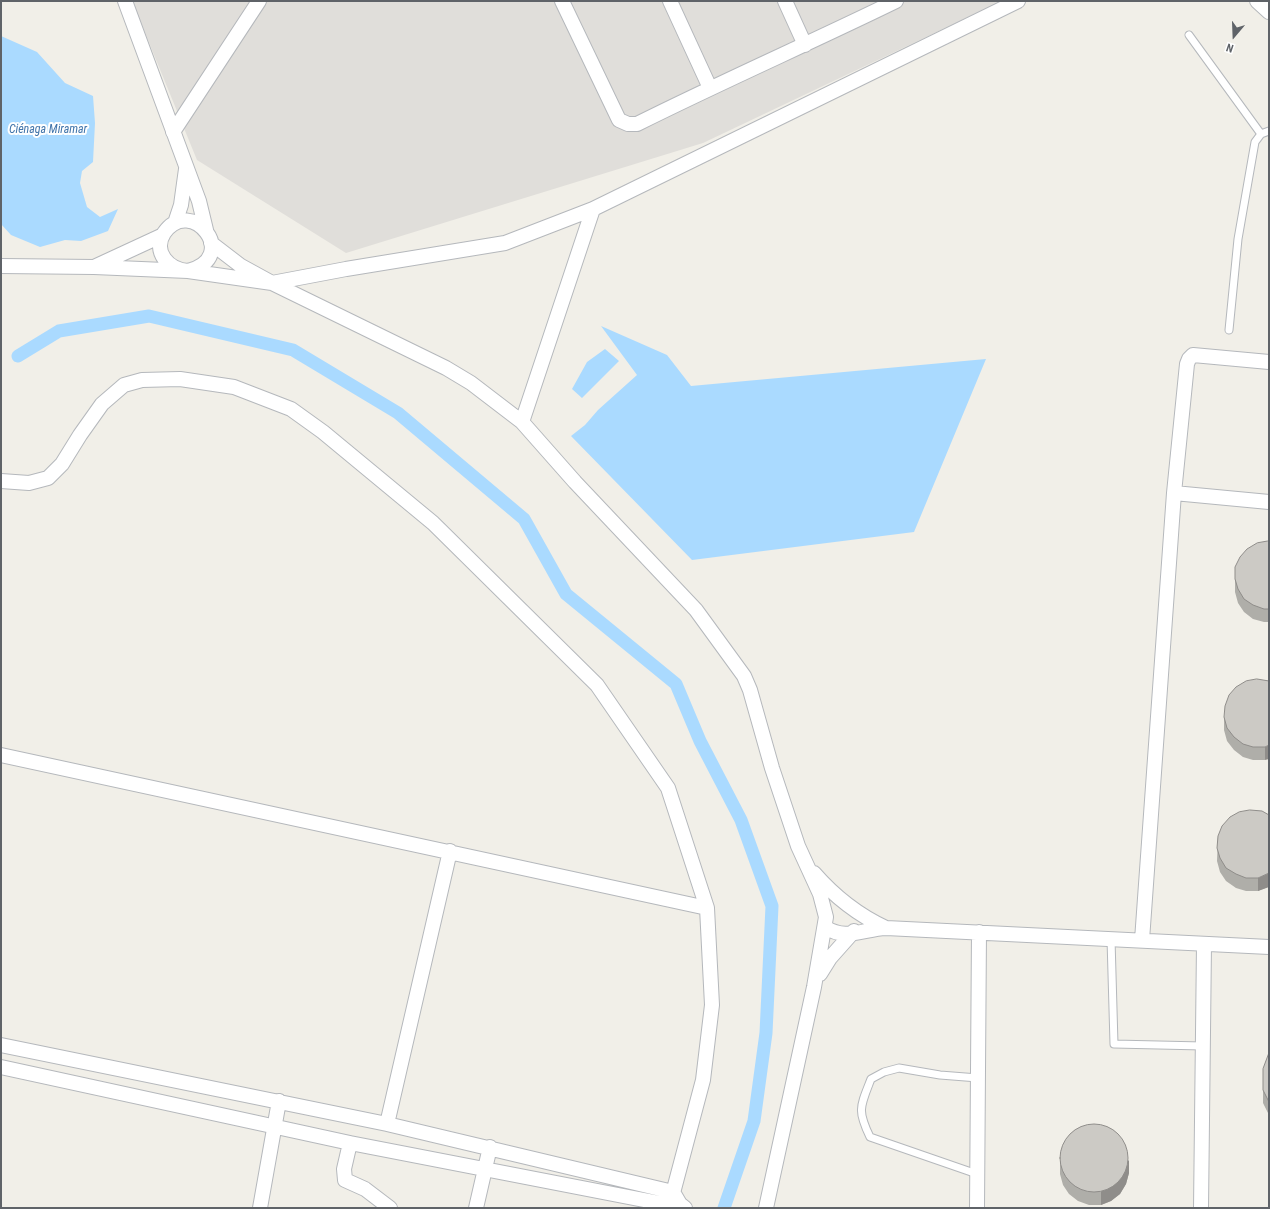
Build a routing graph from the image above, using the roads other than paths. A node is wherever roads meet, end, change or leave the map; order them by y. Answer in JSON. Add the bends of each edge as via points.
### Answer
{"nodes":[{"id":1,"x":125,"y":1,"type":"edge"},
{"id":2,"x":259,"y":1,"type":"edge"},
{"id":3,"x":562,"y":1,"type":"edge"},
{"id":4,"x":670,"y":1,"type":"edge"},
{"id":5,"x":785,"y":1,"type":"edge"},
{"id":6,"x":896,"y":1,"type":"edge"},
{"id":7,"x":1018,"y":1,"type":"edge"},
{"id":8,"x":1257,"y":1,"type":"edge"},
{"id":9,"x":1269,"y":12,"type":"edge"},
{"id":10,"x":1188,"y":35,"type":"dead end"},
{"id":11,"x":805,"y":45,"type":"junction"},
{"id":12,"x":710,"y":88,"type":"junction"},
{"id":13,"x":1269,"y":131,"type":"edge"},
{"id":14,"x":173,"y":132,"type":"junction"},
{"id":15,"x":1261,"y":134,"type":"junction"},
{"id":16,"x":187,"y":167,"type":"junction"},
{"id":17,"x":593,"y":209,"type":"junction"},
{"id":18,"x":175,"y":223,"type":"junction"},
{"id":19,"x":206,"y":230,"type":"junction"},
{"id":20,"x":163,"y":235,"type":"junction"},
{"id":21,"x":211,"y":243,"type":"junction"},
{"id":22,"x":1,"y":266,"type":"edge"},
{"id":23,"x":94,"y":267,"type":"junction"},
{"id":24,"x":188,"y":271,"type":"junction"},
{"id":25,"x":272,"y":283,"type":"junction"},
{"id":26,"x":1229,"y":330,"type":"dead end"},
{"id":27,"x":1269,"y":362,"type":"edge"},
{"id":28,"x":522,"y":422,"type":"junction"},
{"id":29,"x":1,"y":481,"type":"edge"},
{"id":30,"x":1174,"y":493,"type":"junction"},
{"id":31,"x":1269,"y":502,"type":"edge"},
{"id":32,"x":1,"y":755,"type":"edge"},
{"id":33,"x":450,"y":851,"type":"junction"},
{"id":34,"x":807,"y":865,"type":"junction"},
{"id":35,"x":707,"y":908,"type":"junction"},
{"id":36,"x":852,"y":908,"type":"junction"},
{"id":37,"x":825,"y":912,"type":"junction"},
{"id":38,"x":825,"y":927,"type":"junction"},
{"id":39,"x":886,"y":928,"type":"junction"},
{"id":40,"x":979,"y":932,"type":"junction"},
{"id":41,"x":853,"y":934,"type":"junction"},
{"id":42,"x":1111,"y":939,"type":"junction"},
{"id":43,"x":1142,"y":940,"type":"junction"},
{"id":44,"x":1204,"y":944,"type":"junction"},
{"id":45,"x":1269,"y":948,"type":"edge"},
{"id":46,"x":814,"y":987,"type":"junction"},
{"id":47,"x":1,"y":1044,"type":"edge"},
{"id":48,"x":1203,"y":1046,"type":"junction"},
{"id":49,"x":1,"y":1067,"type":"edge"},
{"id":50,"x":978,"y":1078,"type":"junction"},
{"id":51,"x":279,"y":1101,"type":"junction"},
{"id":52,"x":387,"y":1124,"type":"junction"},
{"id":53,"x":274,"y":1127,"type":"junction"},
{"id":54,"x":350,"y":1143,"type":"junction"},
{"id":55,"x":490,"y":1147,"type":"junction"},
{"id":56,"x":484,"y":1170,"type":"junction"},
{"id":57,"x":977,"y":1174,"type":"junction"},
{"id":58,"x":675,"y":1203,"type":"edge"},
{"id":59,"x":260,"y":1208,"type":"edge"},
{"id":60,"x":390,"y":1208,"type":"edge"},
{"id":61,"x":476,"y":1208,"type":"edge"},
{"id":62,"x":766,"y":1208,"type":"edge"},
{"id":63,"x":977,"y":1208,"type":"edge"},
{"id":64,"x":1201,"y":1208,"type":"edge"}],
"edges":[{"from":1,"to":14,"type":"street"},
{"from":2,"to":14,"type":"street"},
{"from":3,"to":12,"type":"street","via":[[619,120],[637,124]]},
{"from":4,"to":12,"type":"street"},
{"from":5,"to":11,"type":"street"},
{"from":6,"to":11,"type":"street"},
{"from":7,"to":17,"type":"street"},
{"from":8,"to":9,"type":"street"},
{"from":10,"to":15,"type":"lane"},
{"from":11,"to":12,"type":"street"},
{"from":13,"to":15,"type":"lane"},
{"from":14,"to":16,"type":"street"},
{"from":15,"to":26,"type":"lane","via":[[1255,142],[1238,239]]},
{"from":16,"to":18,"type":"street"},
{"from":16,"to":19,"type":"street"},
{"from":17,"to":25,"type":"street","via":[[505,243]]},
{"from":17,"to":28,"type":"street"},
{"from":18,"to":19,"type":"street","via":[[186,220],[197,223]]},
{"from":18,"to":20,"type":"street"},
{"from":19,"to":21,"type":"street"},
{"from":20,"to":23,"type":"street"},
{"from":20,"to":24,"type":"street","via":[[160,244],[165,260],[179,270]]},
{"from":21,"to":24,"type":"street","via":[[206,263],[198,269]]},
{"from":21,"to":25,"type":"street","via":[[234,261]]},
{"from":22,"to":23,"type":"street"},
{"from":23,"to":24,"type":"street"},
{"from":24,"to":25,"type":"street"},
{"from":25,"to":28,"type":"street","via":[[446,368],[471,383]]},
{"from":27,"to":30,"type":"street","via":[[1193,355],[1189,359]]},
{"from":28,"to":34,"type":"street","via":[[696,610],[744,676],[774,775]]},
{"from":29,"to":35,"type":"street","via":[[29,483],[48,478],[62,464],[102,404],[124,385],[142,380],[180,380],[234,387],[291,409],[323,432],[433,523],[597,685],[668,788]]},
{"from":30,"to":31,"type":"street"},
{"from":30,"to":43,"type":"street"},
{"from":32,"to":33,"type":"street"},
{"from":33,"to":35,"type":"street"},
{"from":33,"to":52,"type":"street"},
{"from":34,"to":36,"type":"street"},
{"from":34,"to":37,"type":"street"},
{"from":35,"to":58,"type":"street","via":[[712,1005],[703,1080]]},
{"from":36,"to":37,"type":"street","via":[[841,906]]},
{"from":36,"to":39,"type":"street"},
{"from":36,"to":41,"type":"street","via":[[856,920]]},
{"from":37,"to":38,"type":"street"},
{"from":38,"to":41,"type":"street","via":[[841,934]]},
{"from":38,"to":46,"type":"street"},
{"from":39,"to":40,"type":"street"},
{"from":39,"to":41,"type":"street"},
{"from":40,"to":42,"type":"street"},
{"from":40,"to":50,"type":"street"},
{"from":41,"to":46,"type":"street","via":[[830,958]]},
{"from":42,"to":43,"type":"street"},
{"from":42,"to":48,"type":"lane","via":[[1114,1044]]},
{"from":43,"to":44,"type":"street"},
{"from":44,"to":45,"type":"street"},
{"from":44,"to":48,"type":"street"},
{"from":46,"to":62,"type":"street"},
{"from":47,"to":51,"type":"street"},
{"from":48,"to":64,"type":"street"},
{"from":49,"to":53,"type":"street"},
{"from":50,"to":57,"type":"street"},
{"from":50,"to":57,"type":"lane","via":[[899,1068],[884,1072],[871,1079],[862,1101],[861,1118],[870,1137]]},
{"from":51,"to":52,"type":"street"},
{"from":51,"to":53,"type":"street"},
{"from":52,"to":55,"type":"street"},
{"from":53,"to":54,"type":"street"},
{"from":53,"to":59,"type":"street"},
{"from":54,"to":56,"type":"street"},
{"from":54,"to":60,"type":"street","via":[[344,1169],[345,1180],[365,1190]]},
{"from":55,"to":56,"type":"street"},
{"from":55,"to":58,"type":"street"},
{"from":56,"to":58,"type":"street"},
{"from":56,"to":61,"type":"street"},
{"from":57,"to":63,"type":"street"}]}
